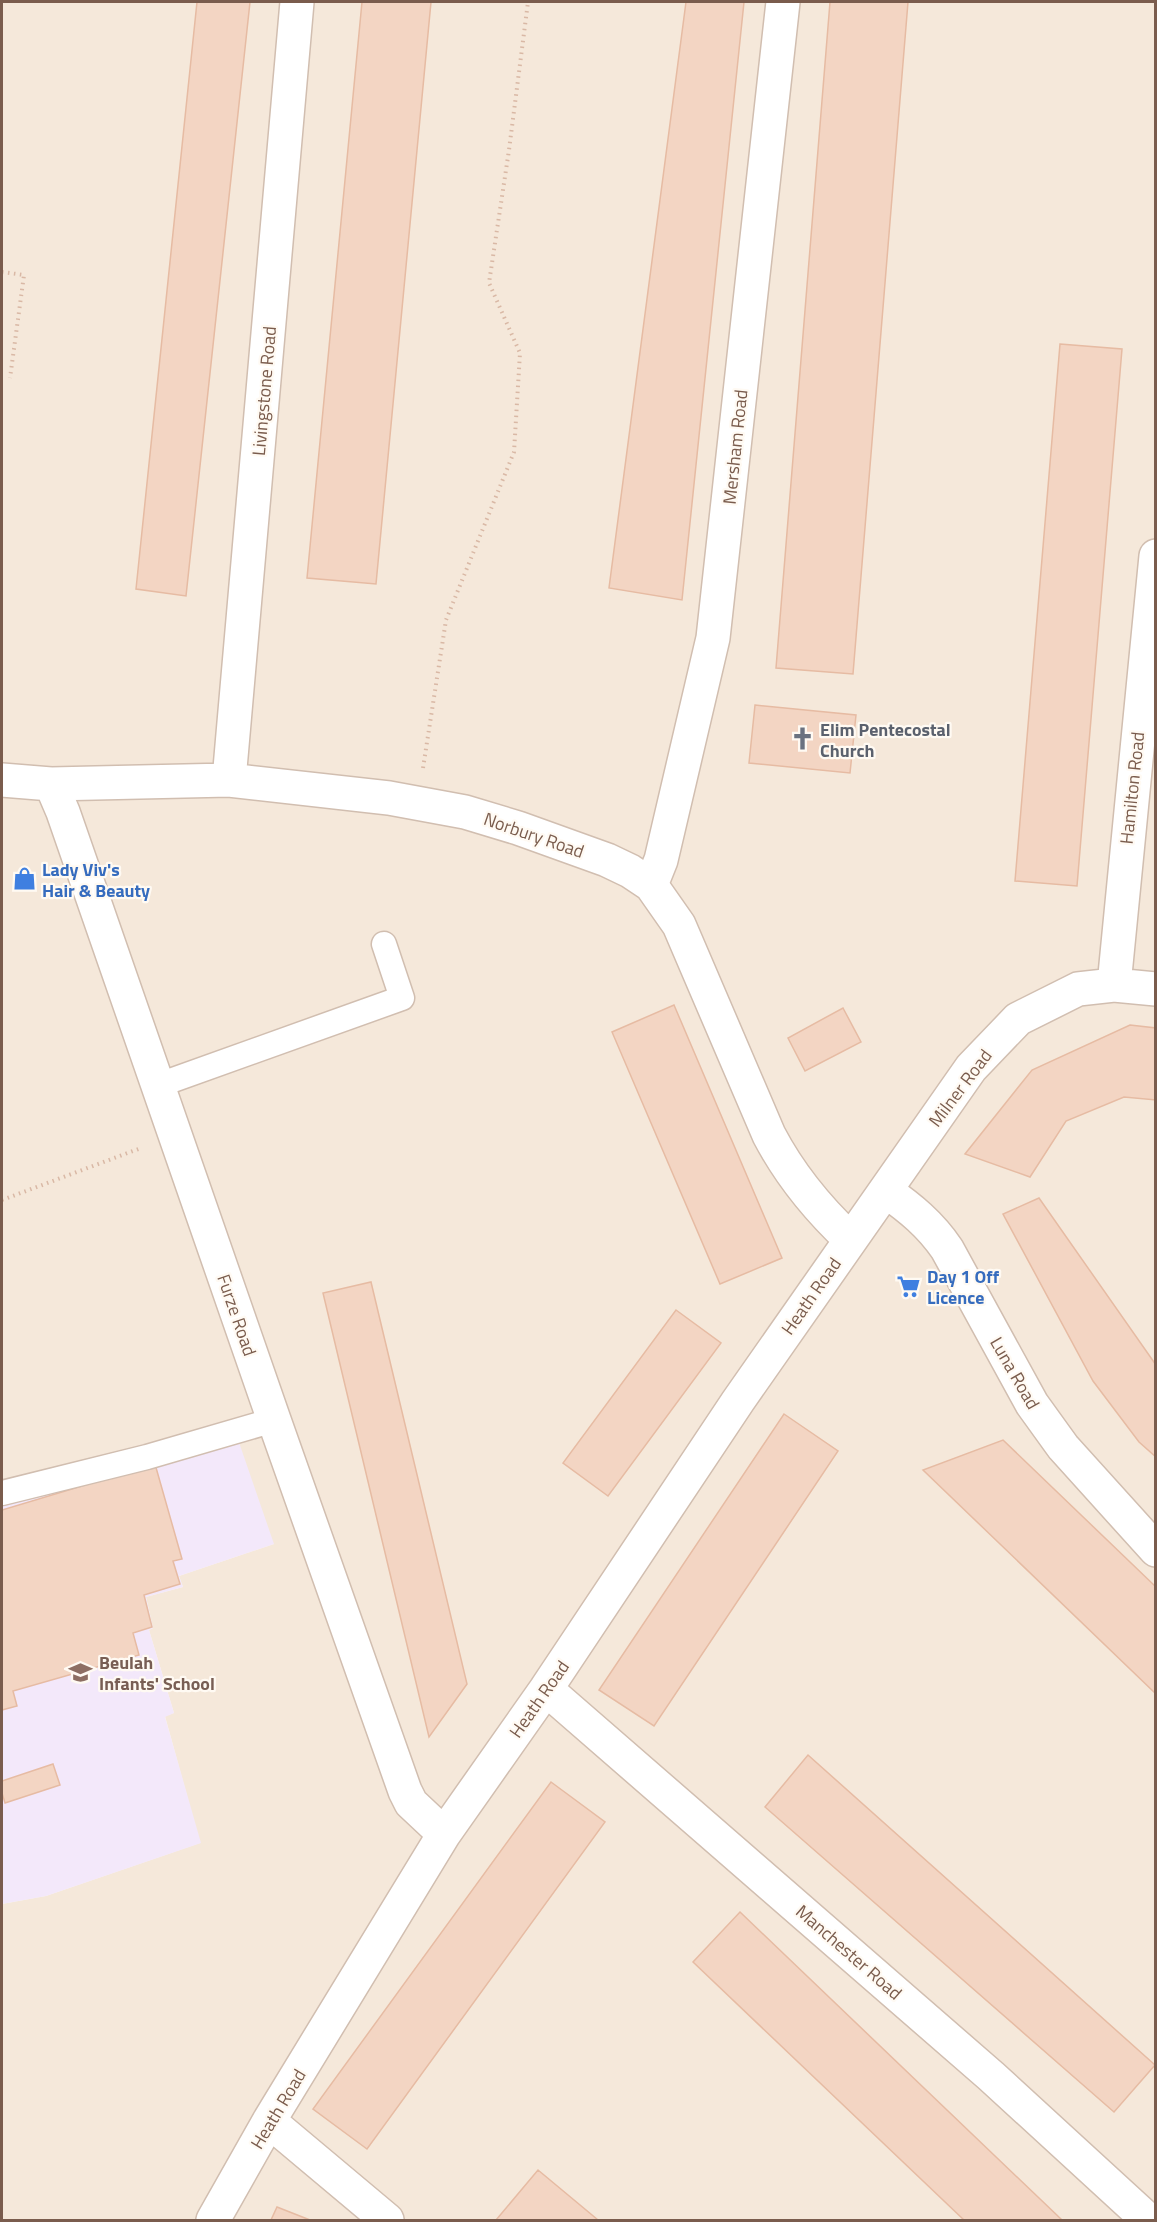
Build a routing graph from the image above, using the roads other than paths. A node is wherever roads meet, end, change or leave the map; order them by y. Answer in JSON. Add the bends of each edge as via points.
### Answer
{"nodes":[{"id":1,"x":297,"y":2,"type":"edge"},
{"id":2,"x":783,"y":2,"type":"edge"},
{"id":3,"x":1155,"y":556,"type":"edge"},
{"id":4,"x":2,"y":780,"type":"edge"},
{"id":5,"x":230,"y":780,"type":"junction"},
{"id":6,"x":51,"y":784,"type":"junction"},
{"id":7,"x":651,"y":885,"type":"junction"},
{"id":8,"x":384,"y":944,"type":"dead end"},
{"id":9,"x":1114,"y":985,"type":"junction"},
{"id":10,"x":1155,"y":989,"type":"edge"},
{"id":11,"x":159,"y":1085,"type":"junction"},
{"id":12,"x":886,"y":1191,"type":"junction"},
{"id":13,"x":850,"y":1239,"type":"junction"},
{"id":14,"x":274,"y":1420,"type":"junction"},
{"id":15,"x":2,"y":1492,"type":"edge"},
{"id":16,"x":1155,"y":1550,"type":"edge"},
{"id":17,"x":546,"y":1689,"type":"junction"},
{"id":18,"x":444,"y":1834,"type":"junction"},
{"id":19,"x":270,"y":2121,"type":"junction"},
{"id":20,"x":213,"y":2220,"type":"edge"},
{"id":21,"x":387,"y":2220,"type":"edge"},
{"id":22,"x":1148,"y":2220,"type":"edge"}],
"edges":[{"from":1,"to":5,"type":"street","name":"Livingstone Road"},
{"from":2,"to":7,"type":"street","name":"Mersham Road","via":[[713,638],[661,860]]},
{"from":3,"to":9,"type":"street","name":"Hamilton Road"},
{"from":4,"to":6,"type":"street","name":"Norbury Road"},
{"from":5,"to":6,"type":"street","name":"Norbury Road"},
{"from":5,"to":7,"type":"street","name":"Norbury Road","via":[[417,802],[465,812],[567,845],[630,871]]},
{"from":6,"to":11,"type":"street","name":"Furze Road"},
{"from":7,"to":13,"type":"street","name":"Norbury Road","via":[[679,925],[785,1165]]},
{"from":8,"to":11,"type":"lane","via":[[402,998]]},
{"from":9,"to":10,"type":"street","name":"Milner Road"},
{"from":9,"to":12,"type":"street","name":"Milner Road","via":[[1078,989],[1018,1018],[971,1068]]},
{"from":11,"to":14,"type":"street","name":"Furze Road"},
{"from":12,"to":13,"type":"street","name":"Heath Road"},
{"from":12,"to":16,"type":"street","name":"Luna Road","via":[[934,1230],[1032,1404],[1063,1447]]},
{"from":13,"to":17,"type":"street","name":"Heath Road"},
{"from":14,"to":15,"type":"lane","via":[[159,1454]]},
{"from":14,"to":18,"type":"street","name":"Furze Road","via":[[405,1791],[411,1803]]},
{"from":17,"to":18,"type":"street","name":"Heath Road"},
{"from":17,"to":22,"type":"street","name":"Manchester Road","via":[[991,2076]]},
{"from":18,"to":19,"type":"street","name":"Heath Road"},
{"from":19,"to":20,"type":"street","name":"Heath Road"},
{"from":19,"to":21,"type":"street"}]}
